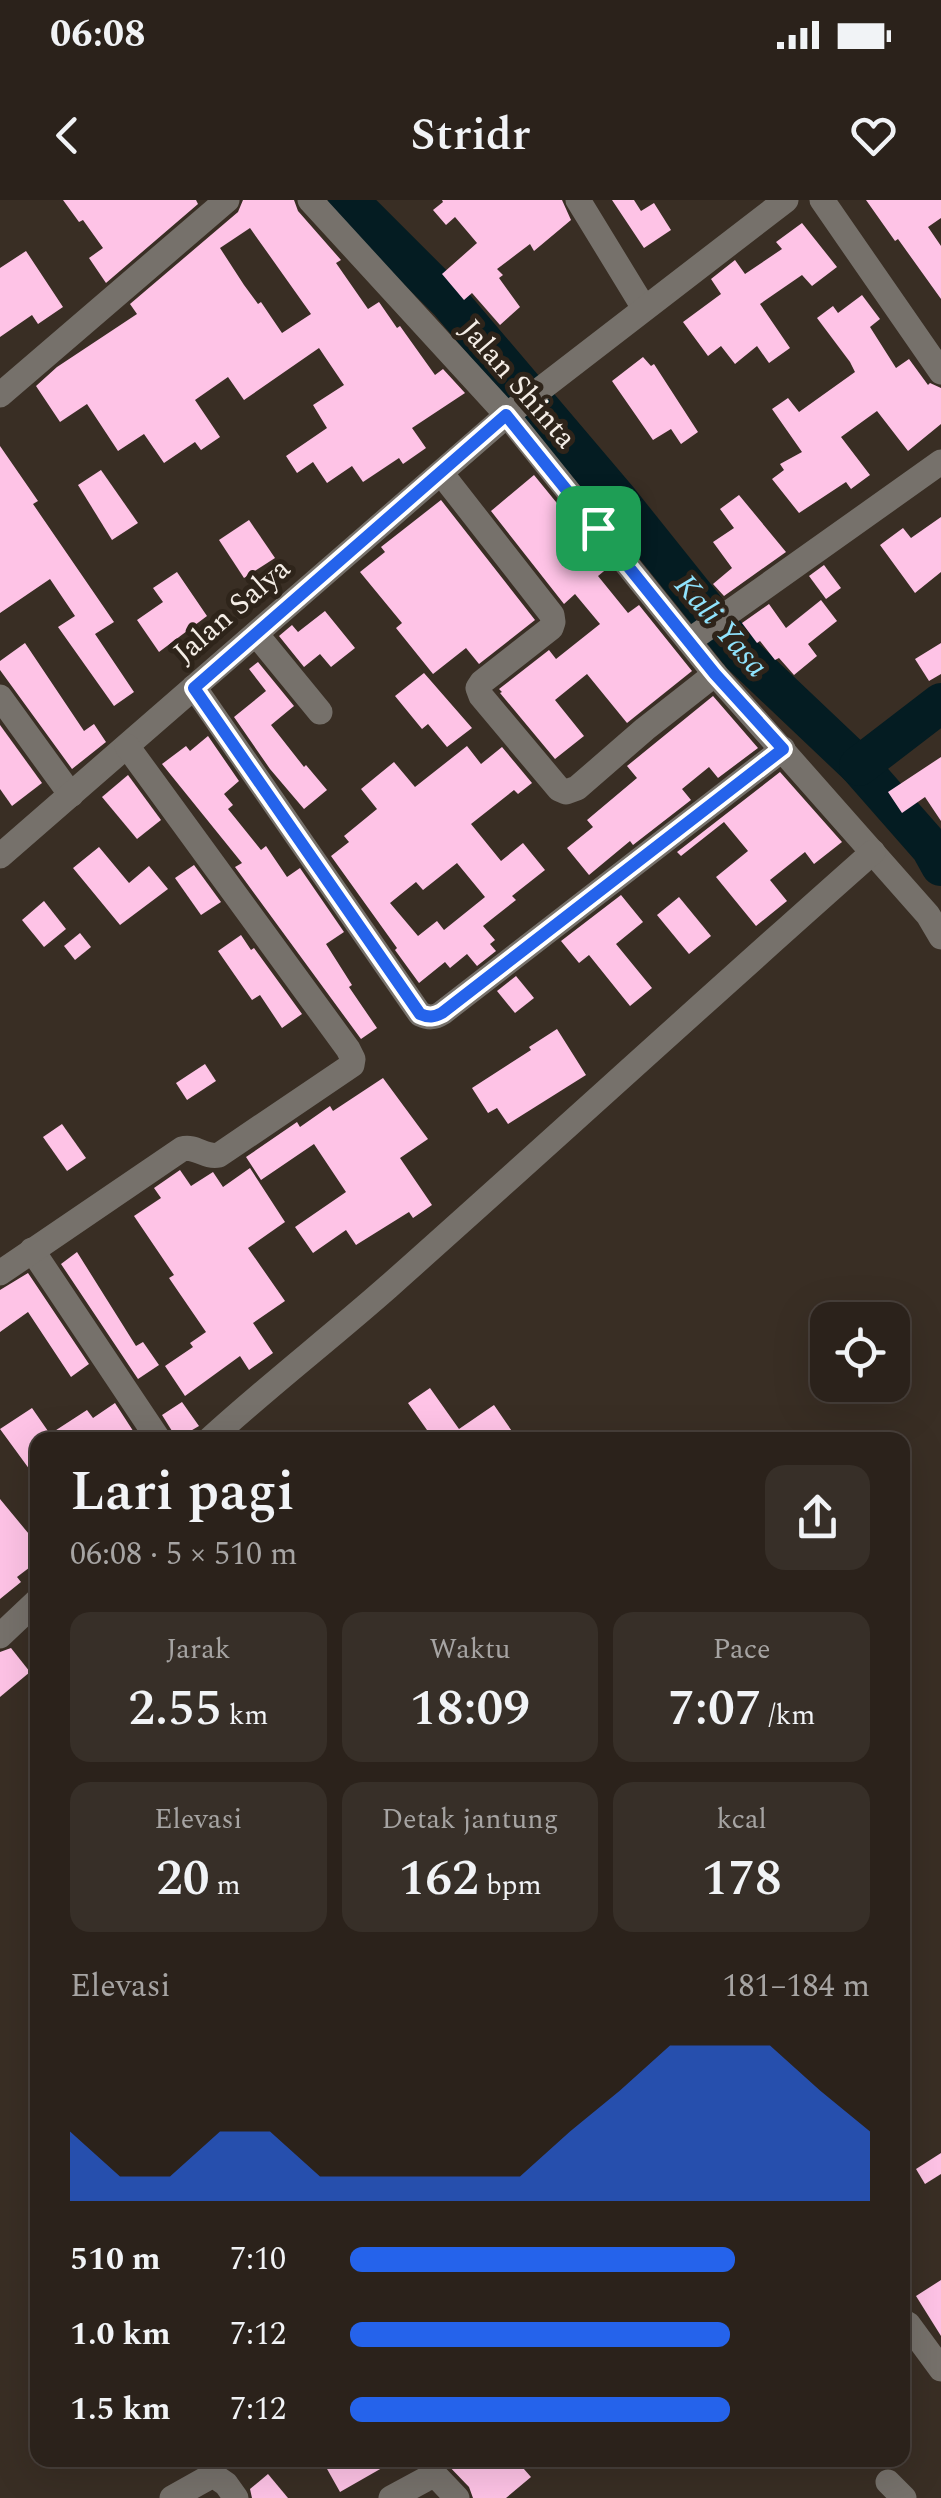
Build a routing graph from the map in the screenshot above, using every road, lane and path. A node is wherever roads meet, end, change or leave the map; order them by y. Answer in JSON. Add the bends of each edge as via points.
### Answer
{"nodes":[{"id":1,"x":228,"y":200,"type":"edge"},
{"id":2,"x":310,"y":200,"type":"edge"},
{"id":3,"x":578,"y":200,"type":"edge"},
{"id":4,"x":786,"y":200,"type":"edge"},
{"id":5,"x":822,"y":200,"type":"edge"},
{"id":6,"x":644,"y":308,"type":"junction"},
{"id":7,"x":941,"y":372,"type":"edge"},
{"id":8,"x":0,"y":395,"type":"edge"},
{"id":9,"x":513,"y":410,"type":"junction"},
{"id":10,"x":941,"y":462,"type":"edge"},
{"id":11,"x":440,"y":472,"type":"junction"},
{"id":12,"x":256,"y":634,"type":"junction"},
{"id":13,"x":691,"y":640,"type":"junction"},
{"id":14,"x":715,"y":674,"type":"junction"},
{"id":15,"x":194,"y":688,"type":"junction"},
{"id":16,"x":0,"y":697,"type":"edge"},
{"id":17,"x":320,"y":712,"type":"dead end"},
{"id":18,"x":126,"y":746,"type":"junction"},
{"id":19,"x":783,"y":749,"type":"junction"},
{"id":20,"x":71,"y":794,"type":"junction"},
{"id":21,"x":873,"y":852,"type":"junction"},
{"id":22,"x":0,"y":856,"type":"edge"},
{"id":23,"x":941,"y":937,"type":"edge"},
{"id":24,"x":32,"y":1250,"type":"junction"},
{"id":25,"x":0,"y":1273,"type":"edge"},
{"id":26,"x":154,"y":1432,"type":"edge"},
{"id":27,"x":219,"y":1432,"type":"edge"},
{"id":28,"x":30,"y":1608,"type":"edge"},
{"id":29,"x":0,"y":1636,"type":"edge"},
{"id":30,"x":910,"y":2327,"type":"edge"},
{"id":31,"x":941,"y":2369,"type":"edge"},
{"id":32,"x":172,"y":2498,"type":"edge"},
{"id":33,"x":236,"y":2498,"type":"edge"},
{"id":34,"x":390,"y":2498,"type":"edge"},
{"id":35,"x":457,"y":2498,"type":"edge"}],
"edges":[{"from":1,"to":8,"type":"street"},
{"from":2,"to":9,"type":"street","name":"Jalan Shinta"},
{"from":3,"to":6,"type":"street"},
{"from":4,"to":6,"type":"street","name":"Jalan Salya"},
{"from":5,"to":7,"type":"street"},
{"from":6,"to":9,"type":"street","name":"Jalan Salya"},
{"from":9,"to":11,"type":"street","name":"Jalan Salya"},
{"from":9,"to":13,"type":"street","name":"Jalan Shinta"},
{"from":10,"to":13,"type":"street"},
{"from":11,"to":12,"type":"street","name":"Jalan Salya"},
{"from":11,"to":14,"type":"street","via":[[552,615],[550,628],[478,688],[559,789],[577,788]]},
{"from":12,"to":15,"type":"street","name":"Jalan Salya"},
{"from":12,"to":17,"type":"street"},
{"from":13,"to":14,"type":"street","name":"Jalan Shinta"},
{"from":14,"to":19,"type":"street","name":"Jalan Shinta"},
{"from":15,"to":18,"type":"street","name":"Jalan Salya"},
{"from":15,"to":19,"type":"street","via":[[427,1017],[442,1013]]},
{"from":16,"to":20,"type":"street"},
{"from":18,"to":20,"type":"street","name":"Jalan Salya"},
{"from":18,"to":24,"type":"street","via":[[348,1049],[352,1065],[219,1154],[182,1148]]},
{"from":19,"to":21,"type":"street","name":"Jalan Shinta"},
{"from":20,"to":22,"type":"street","name":"Jalan Salya"},
{"from":21,"to":23,"type":"street","name":"Jalan Shinta"},
{"from":21,"to":27,"type":"street"},
{"from":24,"to":25,"type":"street"},
{"from":24,"to":26,"type":"street"},
{"from":28,"to":29,"type":"street"},
{"from":30,"to":31,"type":"street"},
{"from":32,"to":33,"type":"street","via":[[213,2475]]},
{"from":34,"to":35,"type":"street","via":[[437,2477]]}]}
